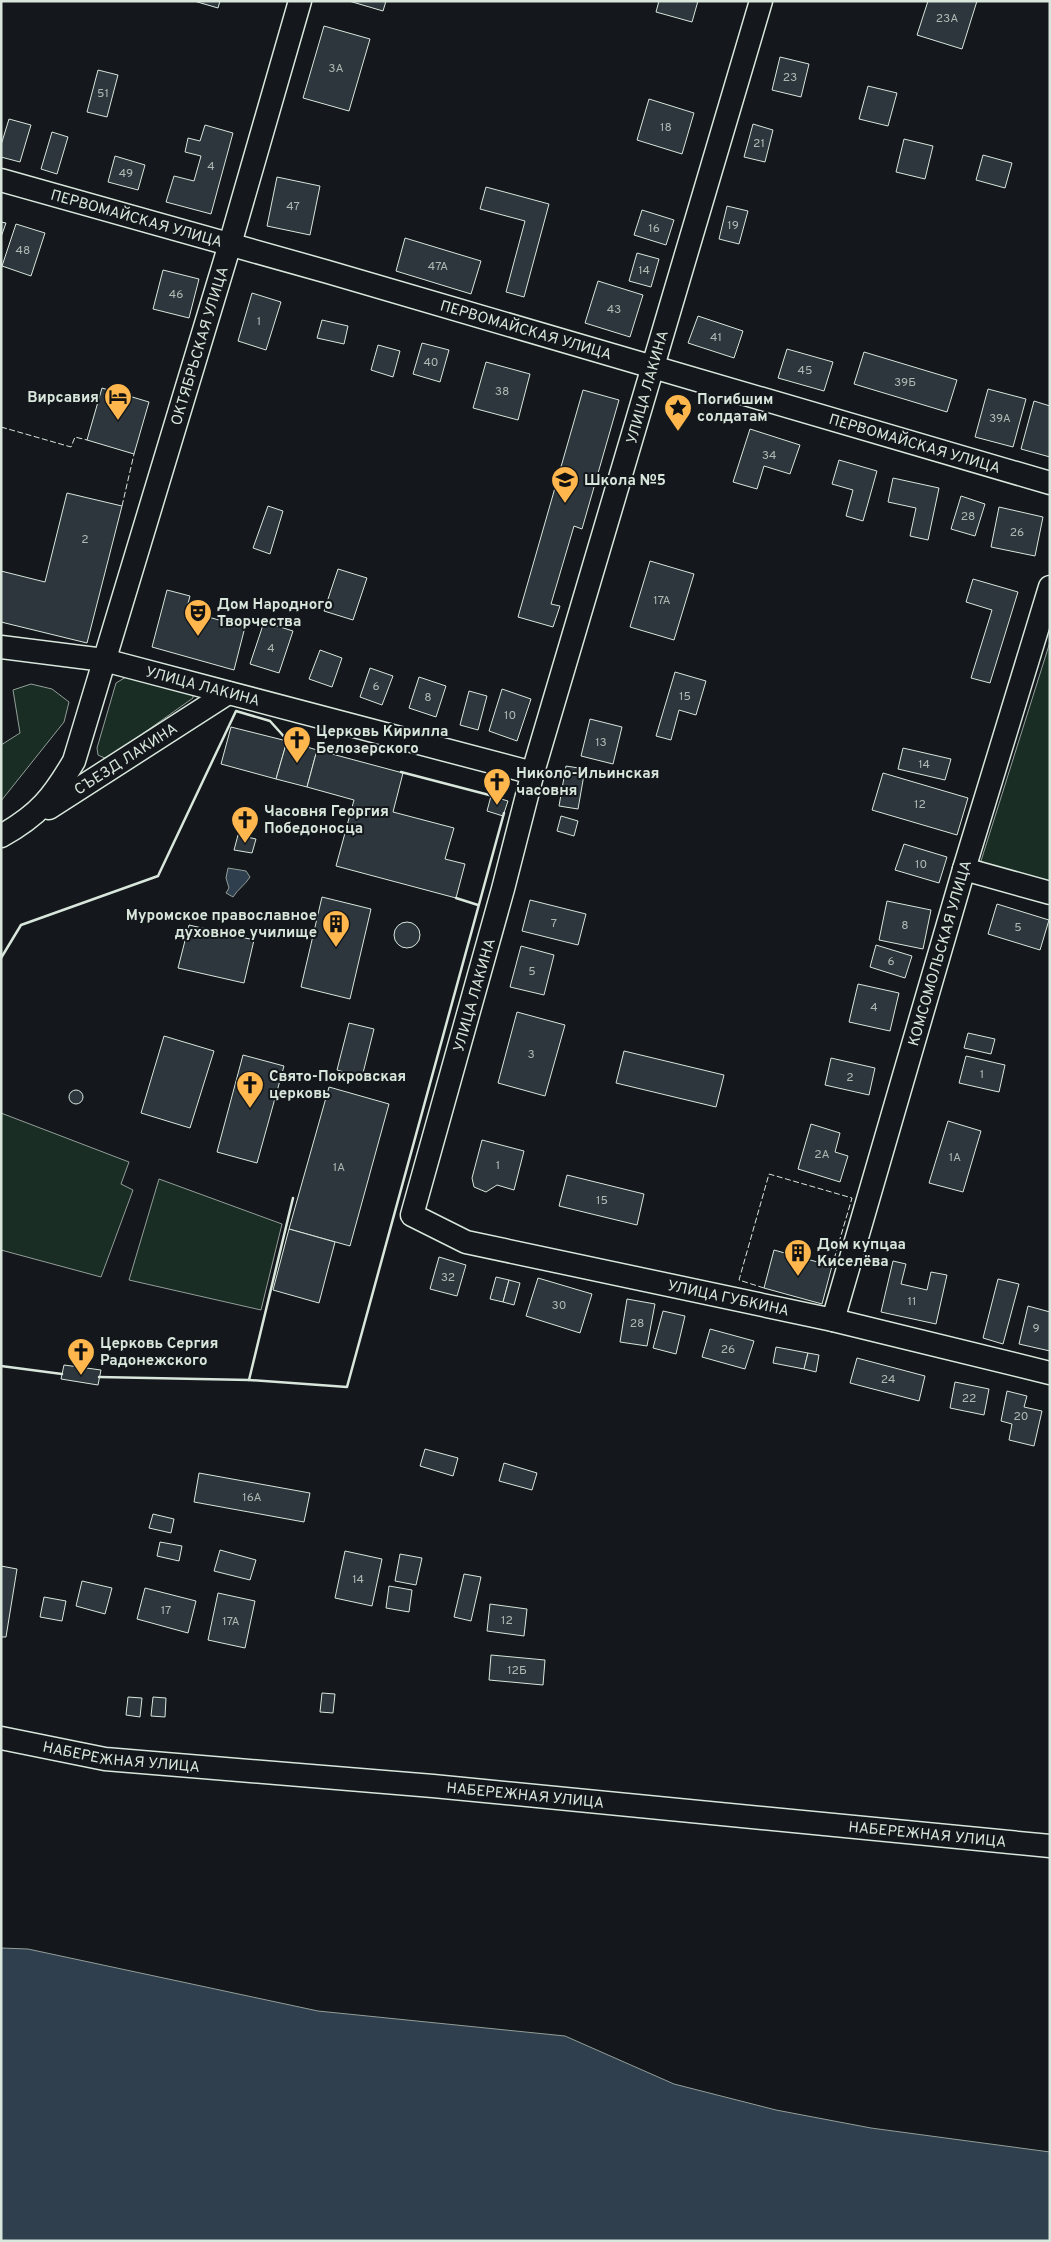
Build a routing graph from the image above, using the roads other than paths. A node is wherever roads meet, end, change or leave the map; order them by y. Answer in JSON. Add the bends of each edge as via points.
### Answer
{"nodes":[{"id":1,"x":300,"y":1,"type":"edge"},
{"id":2,"x":761,"y":1,"type":"edge"},
{"id":3,"x":1,"y":180,"type":"edge"},
{"id":4,"x":230,"y":244,"type":"junction"},
{"id":5,"x":653,"y":368,"type":"junction"},
{"id":6,"x":1050,"y":483,"type":"edge"},
{"id":7,"x":1050,"y":587,"type":"edge"},
{"id":8,"x":1,"y":647,"type":"edge"},
{"id":9,"x":104,"y":660,"type":"junction"},
{"id":10,"x":228,"y":694,"type":"junction"},
{"id":11,"x":533,"y":773,"type":"junction"},
{"id":12,"x":23,"y":824,"type":"junction"},
{"id":13,"x":1,"y":836,"type":"edge"},
{"id":14,"x":964,"y":868,"type":"junction"},
{"id":15,"x":1050,"y":893,"type":"edge"},
{"id":16,"x":412,"y":1216,"type":"joint"},
{"id":17,"x":833,"y":1320,"type":"junction"},
{"id":18,"x":1050,"y":1372,"type":"edge"},
{"id":19,"x":1,"y":1738,"type":"edge"},
{"id":20,"x":1050,"y":1846,"type":"edge"}],
"edges":[{"from":1,"to":4,"type":"street","name":"ОКТЯБРЬСКАЯ УЛИЦА"},
{"from":2,"to":5,"type":"street","name":"УЛИЦА ЛАКИНА"},
{"from":3,"to":4,"type":"street","name":"ПЕРВОМАЙСКАЯ УЛИЦА"},
{"from":4,"to":5,"type":"street","name":"ПЕРВОМАЙСКАЯ УЛИЦА"},
{"from":4,"to":9,"type":"street","name":"ОКТЯБРЬСКАЯ УЛИЦА"},
{"from":5,"to":6,"type":"street","name":"ПЕРВОМАЙСКАЯ УЛИЦА"},
{"from":5,"to":11,"type":"street","name":"УЛИЦА ЛАКИНА"},
{"from":7,"to":14,"type":"street","name":"КОМСОМОЛЬСКАЯ УЛИЦА"},
{"from":8,"to":9,"type":"street","name":"УЛИЦА ЛАКИНА"},
{"from":9,"to":10,"type":"street","name":"УЛИЦА ЛАКИНА"},
{"from":9,"to":12,"type":"street","name":"СЪЕЗД ЛАКИНА","via":[[74,761],[54,794]]},
{"from":10,"to":11,"type":"street","name":"УЛИЦА ЛАКИНА"},
{"from":10,"to":12,"type":"street","name":"СЪЕЗД ЛАКИНА"},
{"from":11,"to":16,"type":"street","name":"УЛИЦА ЛАКИНА"},
{"from":12,"to":13,"type":"street","name":"СЪЕЗД ЛАКИНА"},
{"from":14,"to":15,"type":"street"},
{"from":14,"to":17,"type":"street","name":"КОМСОМОЛЬСКАЯ УЛИЦА"},
{"from":16,"to":17,"type":"street","name":"УЛИЦА ГУБКИНА","via":[[466,1242]]},
{"from":17,"to":18,"type":"street","name":"УЛИЦА ГУБКИНА"},
{"from":19,"to":20,"type":"street","name":"НАБЕРЕЖНАЯ УЛИЦА","via":[[105,1760],[432,1786]]}]}
